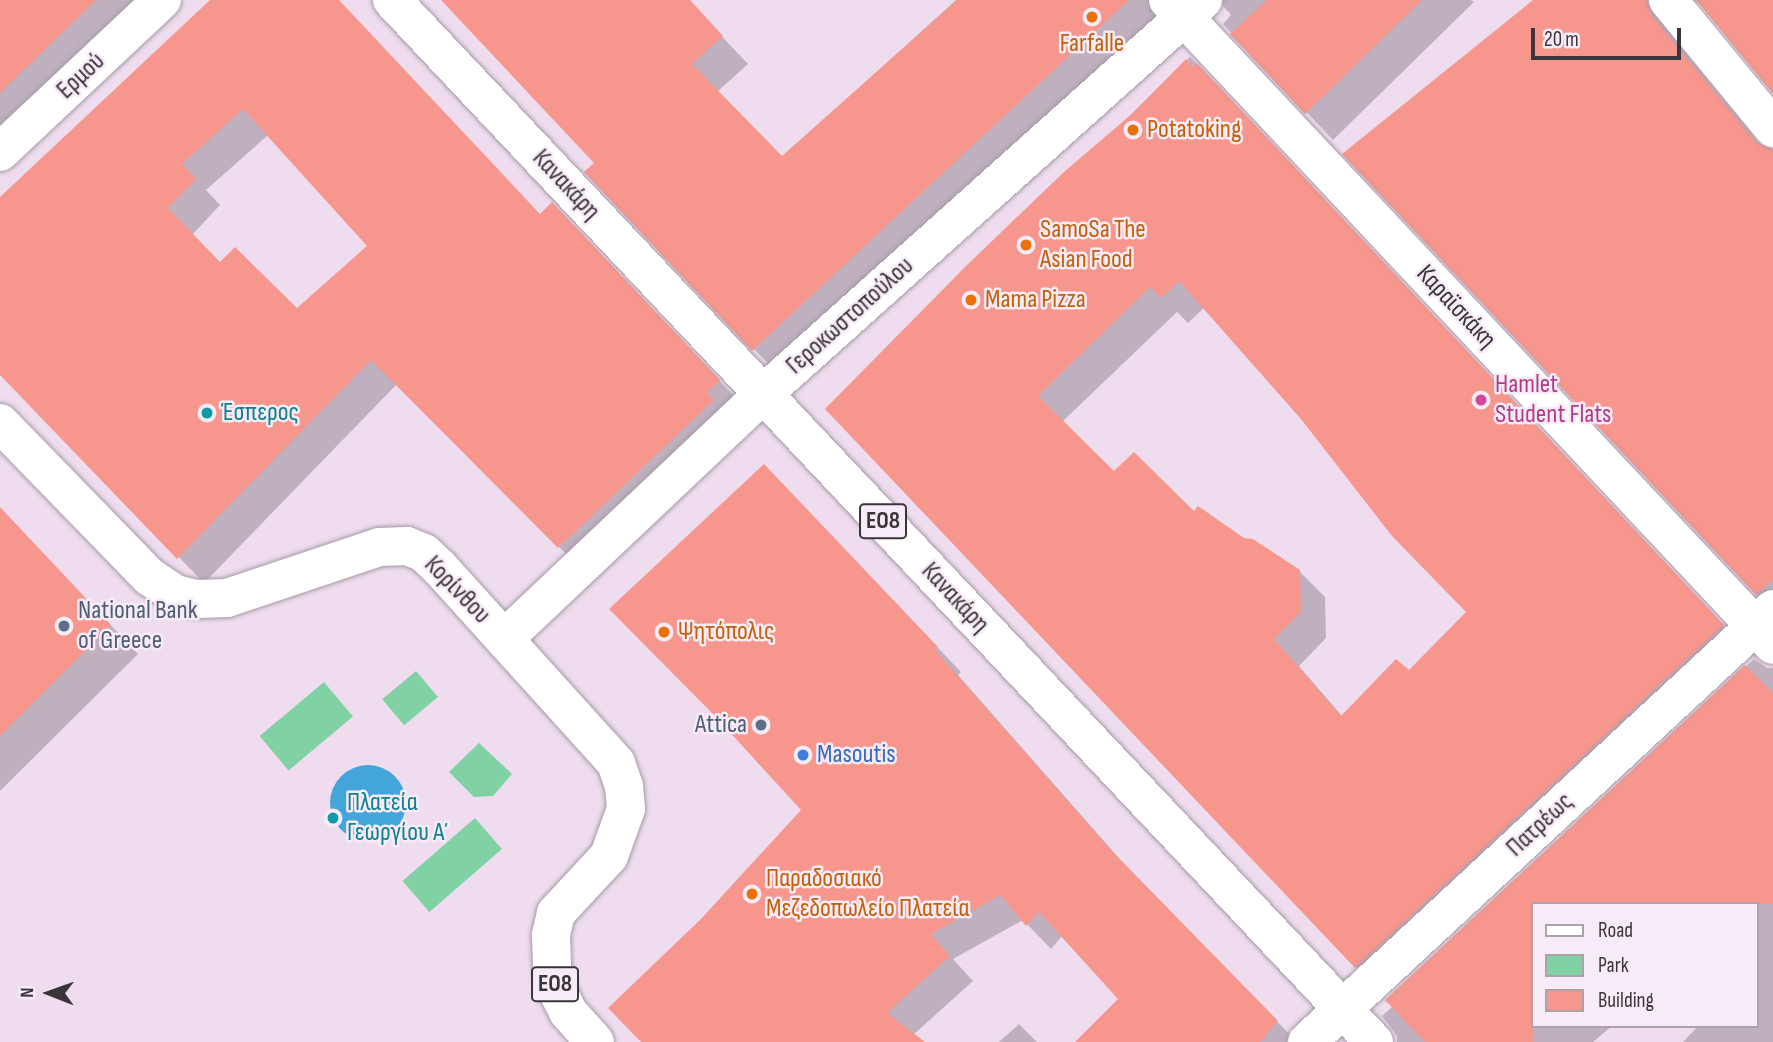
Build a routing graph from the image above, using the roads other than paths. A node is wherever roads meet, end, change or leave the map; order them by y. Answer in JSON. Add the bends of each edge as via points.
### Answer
{"nodes":[{"id":1,"x":162,"y":0,"type":"edge"},
{"id":2,"x":392,"y":0,"type":"edge"},
{"id":3,"x":1668,"y":0,"type":"edge"},
{"id":4,"x":1185,"y":6,"type":"edge"},
{"id":5,"x":1773,"y":128,"type":"edge"},
{"id":6,"x":0,"y":152,"type":"edge"},
{"id":7,"x":762,"y":395,"type":"junction"},
{"id":8,"x":0,"y":423,"type":"edge"},
{"id":9,"x":1767,"y":626,"type":"edge"},
{"id":10,"x":504,"y":639,"type":"junction"},
{"id":11,"x":1343,"y":1009,"type":"junction"},
{"id":12,"x":595,"y":1042,"type":"edge"},
{"id":13,"x":1307,"y":1042,"type":"edge"},
{"id":14,"x":1374,"y":1042,"type":"edge"}],
"edges":[{"from":1,"to":6,"type":"main road","name":"Ερμού"},
{"from":2,"to":7,"type":"main road","name":"Κανακάρη","number":"ΕΟ8"},
{"from":3,"to":5,"type":"main road"},
{"from":4,"to":7,"type":"main road","name":"Γεροκωστοπούλου"},
{"from":4,"to":9,"type":"main road","name":"Καραϊσκάκη"},
{"from":7,"to":10,"type":"main road","name":"Γεροκωστοπούλου"},
{"from":7,"to":11,"type":"main road","name":"Κανακάρη","number":"ΕΟ8"},
{"from":8,"to":10,"type":"main road","name":"Κορίνθου","number":"ΕΟ8","via":[[150,577],[175,594],[228,598],[379,547],[407,546],[439,567]]},
{"from":9,"to":11,"type":"main road","name":"Πατρέως"},
{"from":10,"to":12,"type":"main road","name":"Κορίνθου","number":"ΕΟ8","via":[[616,763],[624,786],[626,809],[609,856],[556,913],[551,935],[558,992],[568,1012]]},
{"from":11,"to":13,"type":"main road","name":"Πατρέως"},
{"from":11,"to":14,"type":"main road","name":"Κανακάρη","number":"ΕΟ8"}]}
